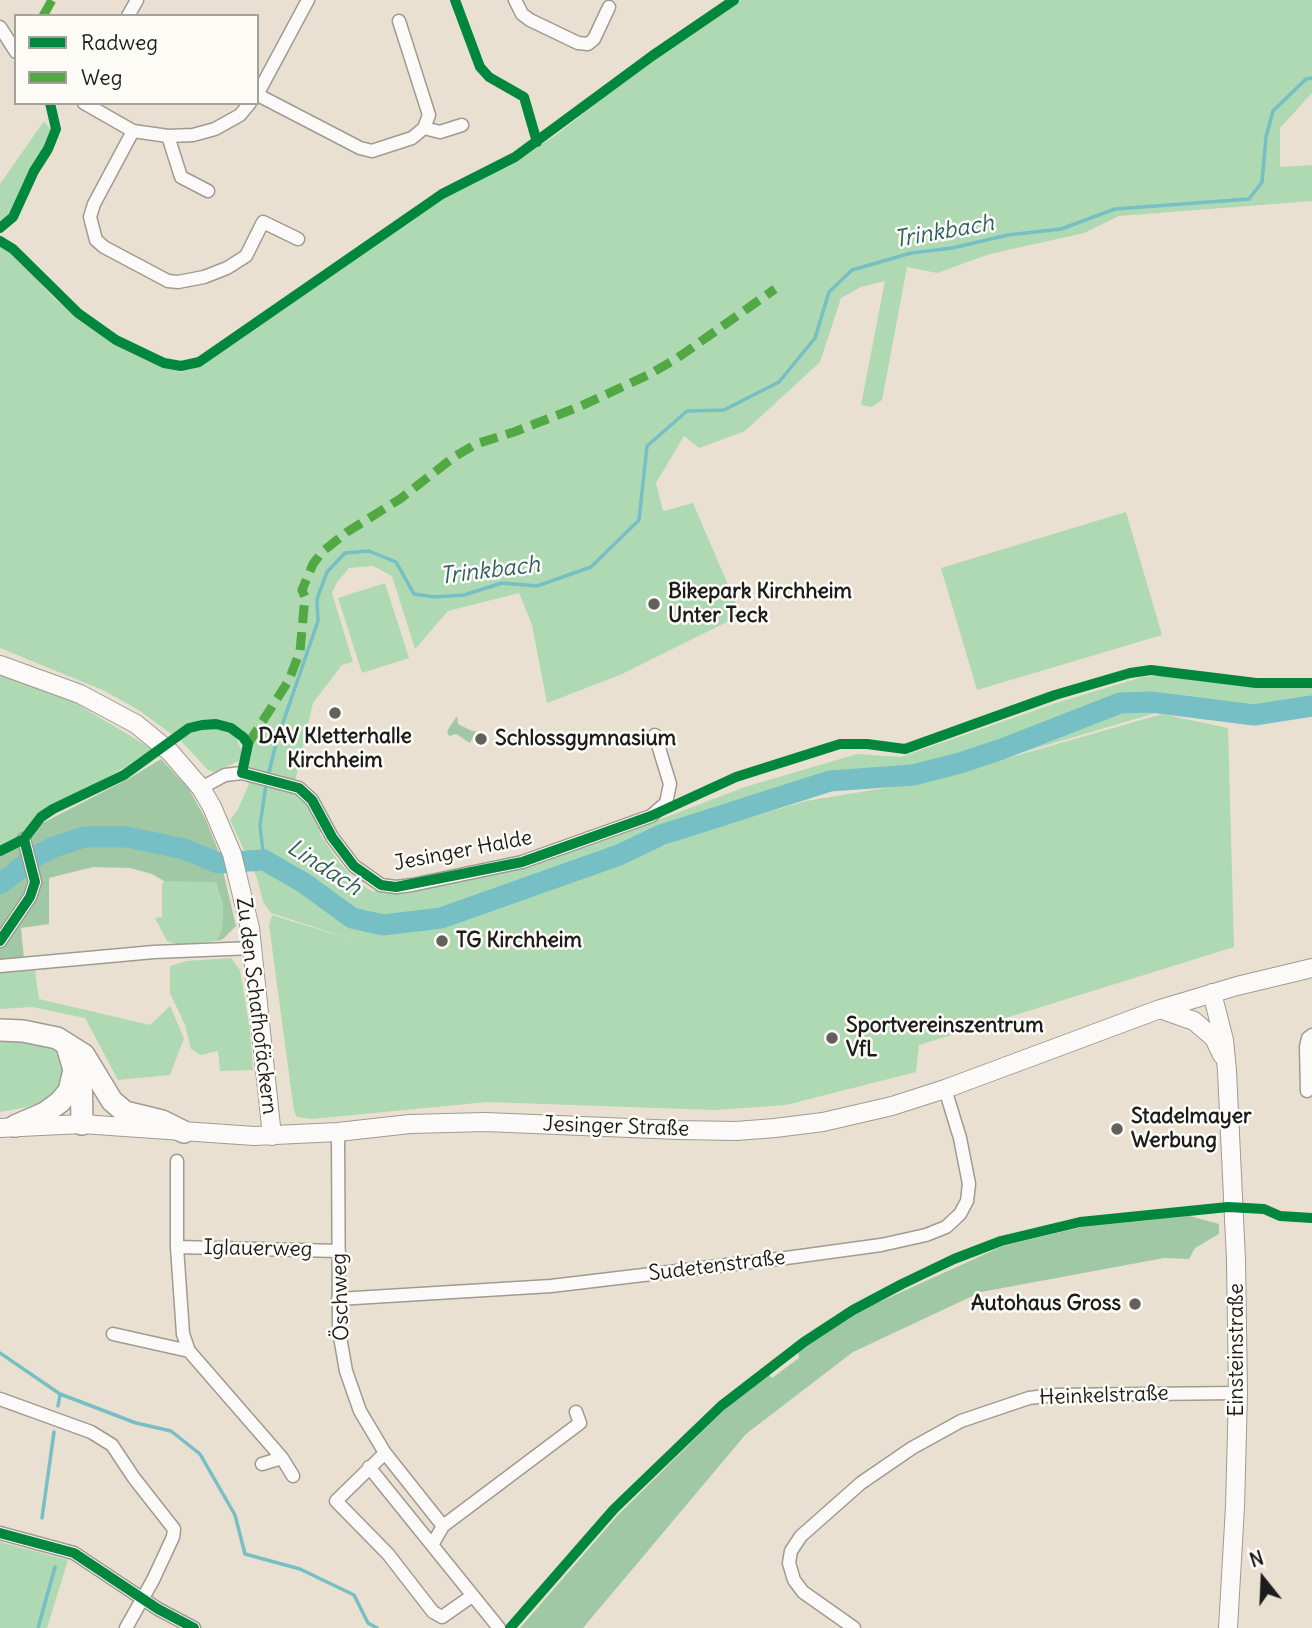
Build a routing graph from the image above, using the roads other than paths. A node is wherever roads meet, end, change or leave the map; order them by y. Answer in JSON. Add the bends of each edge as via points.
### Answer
{"nodes":[{"id":1,"x":308,"y":0,"type":"edge"},
{"id":2,"x":515,"y":0,"type":"edge"},
{"id":3,"x":609,"y":6,"type":"dead end"},
{"id":4,"x":399,"y":21,"type":"dead end"},
{"id":5,"x":0,"y":27,"type":"edge"},
{"id":6,"x":14,"y":49,"type":"edge"},
{"id":7,"x":259,"y":91,"type":"edge"},
{"id":8,"x":259,"y":96,"type":"edge"},
{"id":9,"x":87,"y":105,"type":"edge"},
{"id":10,"x":248,"y":105,"type":"edge"},
{"id":11,"x":462,"y":125,"type":"dead end"},
{"id":12,"x":424,"y":128,"type":"junction"},
{"id":13,"x":133,"y":131,"type":"junction"},
{"id":14,"x":168,"y":136,"type":"junction"},
{"id":15,"x":208,"y":191,"type":"dead end"},
{"id":16,"x":298,"y":239,"type":"dead end"},
{"id":17,"x":0,"y":665,"type":"edge"},
{"id":18,"x":655,"y":735,"type":"dead end"},
{"id":19,"x":201,"y":788,"type":"junction"},
{"id":20,"x":25,"y":843,"type":"dead end"},
{"id":21,"x":0,"y":941,"type":"edge"},
{"id":22,"x":253,"y":948,"type":"junction"},
{"id":23,"x":0,"y":965,"type":"edge"},
{"id":24,"x":1312,"y":968,"type":"edge"},
{"id":25,"x":1212,"y":993,"type":"junction"},
{"id":26,"x":1160,"y":1009,"type":"junction"},
{"id":27,"x":0,"y":1030,"type":"edge"},
{"id":28,"x":1312,"y":1035,"type":"edge"},
{"id":29,"x":72,"y":1048,"type":"junction"},
{"id":30,"x":1227,"y":1071,"type":"junction"},
{"id":31,"x":945,"y":1089,"type":"junction"},
{"id":32,"x":1307,"y":1091,"type":"dead end"},
{"id":33,"x":87,"y":1124,"type":"junction"},
{"id":34,"x":8,"y":1127,"type":"edge"},
{"id":35,"x":184,"y":1132,"type":"junction"},
{"id":36,"x":338,"y":1132,"type":"junction"},
{"id":37,"x":272,"y":1136,"type":"junction"},
{"id":38,"x":177,"y":1161,"type":"dead end"},
{"id":39,"x":177,"y":1247,"type":"junction"},
{"id":40,"x":339,"y":1251,"type":"junction"},
{"id":41,"x":338,"y":1299,"type":"junction"},
{"id":42,"x":113,"y":1334,"type":"dead end"},
{"id":43,"x":189,"y":1351,"type":"junction"},
{"id":44,"x":1238,"y":1393,"type":"junction"},
{"id":45,"x":0,"y":1399,"type":"edge"},
{"id":46,"x":576,"y":1412,"type":"dead end"},
{"id":47,"x":385,"y":1453,"type":"junction"},
{"id":48,"x":282,"y":1458,"type":"junction"},
{"id":49,"x":262,"y":1464,"type":"dead end"},
{"id":50,"x":369,"y":1467,"type":"junction"},
{"id":51,"x":293,"y":1476,"type":"dead end"},
{"id":52,"x":443,"y":1526,"type":"junction"},
{"id":53,"x":0,"y":1533,"type":"edge"},
{"id":54,"x":432,"y":1545,"type":"junction"},
{"id":55,"x":472,"y":1596,"type":"junction"},
{"id":56,"x":141,"y":1598,"type":"junction"},
{"id":57,"x":125,"y":1628,"type":"edge"},
{"id":58,"x":194,"y":1628,"type":"edge"},
{"id":59,"x":499,"y":1628,"type":"edge"},
{"id":60,"x":854,"y":1628,"type":"edge"},
{"id":61,"x":1228,"y":1628,"type":"edge"}],
"edges":[{"from":1,"to":7,"type":"street"},
{"from":2,"to":3,"type":"street","via":[[530,20],[588,44]]},
{"from":4,"to":12,"type":"street","via":[[429,115]]},
{"from":5,"to":6,"type":"street"},
{"from":8,"to":12,"type":"street","via":[[372,151],[412,138]]},
{"from":9,"to":13,"type":"street"},
{"from":10,"to":14,"type":"street","via":[[215,129]]},
{"from":11,"to":12,"type":"street","via":[[440,132]]},
{"from":13,"to":14,"type":"street"},
{"from":13,"to":16,"type":"street","via":[[90,217],[96,240],[104,247],[178,282],[204,277],[246,256],[263,222]]},
{"from":14,"to":15,"type":"street","via":[[181,177]]},
{"from":17,"to":19,"type":"street","name":"Zu den Schafhofäckern","via":[[80,694],[136,724],[170,752]]},
{"from":18,"to":19,"type":"street","name":"Jesinger Halde","via":[[670,784],[666,803],[651,816],[522,862],[412,886],[381,885],[368,877],[341,850],[312,800],[299,788],[242,773],[225,775]]},
{"from":19,"to":22,"type":"street","name":"Zu den Schafhofäckern","via":[[223,831],[241,884]]},
{"from":20,"to":21,"type":"street","via":[[36,882]]},
{"from":22,"to":23,"type":"street"},
{"from":22,"to":37,"type":"street","name":"Zu den Schafhofäckern"},
{"from":24,"to":25,"type":"street","name":"Jesinger Straße"},
{"from":25,"to":26,"type":"street","name":"Jesinger Straße"},
{"from":25,"to":30,"type":"street","name":"Einsteinstraße"},
{"from":26,"to":30,"type":"street","name":"Einsteinstraße","via":[[1187,1017],[1214,1038]]},
{"from":26,"to":31,"type":"street","name":"Jesinger Straße"},
{"from":27,"to":29,"type":"main road","via":[[41,1034]]},
{"from":28,"to":32,"type":"street","via":[[1306,1047]]},
{"from":29,"to":33,"type":"main road","via":[[90,1071],[93,1086]]},
{"from":29,"to":34,"type":"main road","via":[[74,1070],[69,1091],[46,1112]]},
{"from":29,"to":35,"type":"main road","via":[[125,1112]]},
{"from":30,"to":44,"type":"street","name":"Einsteinstraße"},
{"from":31,"to":36,"type":"street","name":"Jesinger Straße","via":[[823,1122],[762,1129],[485,1122]]},
{"from":31,"to":41,"type":"street","name":"Sudetenstraße","via":[[970,1184],[960,1214],[946,1227],[926,1235],[817,1254],[551,1286]]},
{"from":33,"to":34,"type":"street","name":"Jesinger Straße"},
{"from":33,"to":35,"type":"street","name":"Jesinger Straße"},
{"from":35,"to":37,"type":"street","name":"Jesinger Straße"},
{"from":36,"to":37,"type":"street","name":"Jesinger Straße"},
{"from":36,"to":40,"type":"street","name":"Öschweg"},
{"from":38,"to":39,"type":"street"},
{"from":39,"to":40,"type":"street","name":"Iglauerweg"},
{"from":39,"to":43,"type":"street","via":[[183,1334]]},
{"from":40,"to":41,"type":"street","name":"Öschweg"},
{"from":41,"to":47,"type":"street","name":"Öschweg","via":[[346,1371],[360,1411]]},
{"from":42,"to":43,"type":"street"},
{"from":43,"to":48,"type":"street"},
{"from":44,"to":60,"type":"street","name":"Heinkelstraße","via":[[1029,1398],[961,1422],[912,1448],[861,1483],[801,1536],[791,1552],[794,1580],[803,1592]]},
{"from":44,"to":61,"type":"street","name":"Einsteinstraße"},
{"from":45,"to":56,"type":"street","via":[[91,1432],[112,1445],[174,1529]]},
{"from":46,"to":52,"type":"street","via":[[580,1423]]},
{"from":47,"to":50,"type":"street"},
{"from":47,"to":52,"type":"street","name":"Öschweg"},
{"from":48,"to":49,"type":"street"},
{"from":48,"to":51,"type":"street"},
{"from":50,"to":54,"type":"street"},
{"from":50,"to":55,"type":"street","via":[[337,1501],[388,1554],[433,1612],[442,1617]]},
{"from":52,"to":54,"type":"street"},
{"from":53,"to":56,"type":"street","via":[[75,1553]]},
{"from":54,"to":55,"type":"street"},
{"from":55,"to":59,"type":"street"},
{"from":56,"to":57,"type":"street"},
{"from":56,"to":58,"type":"street"}]}
